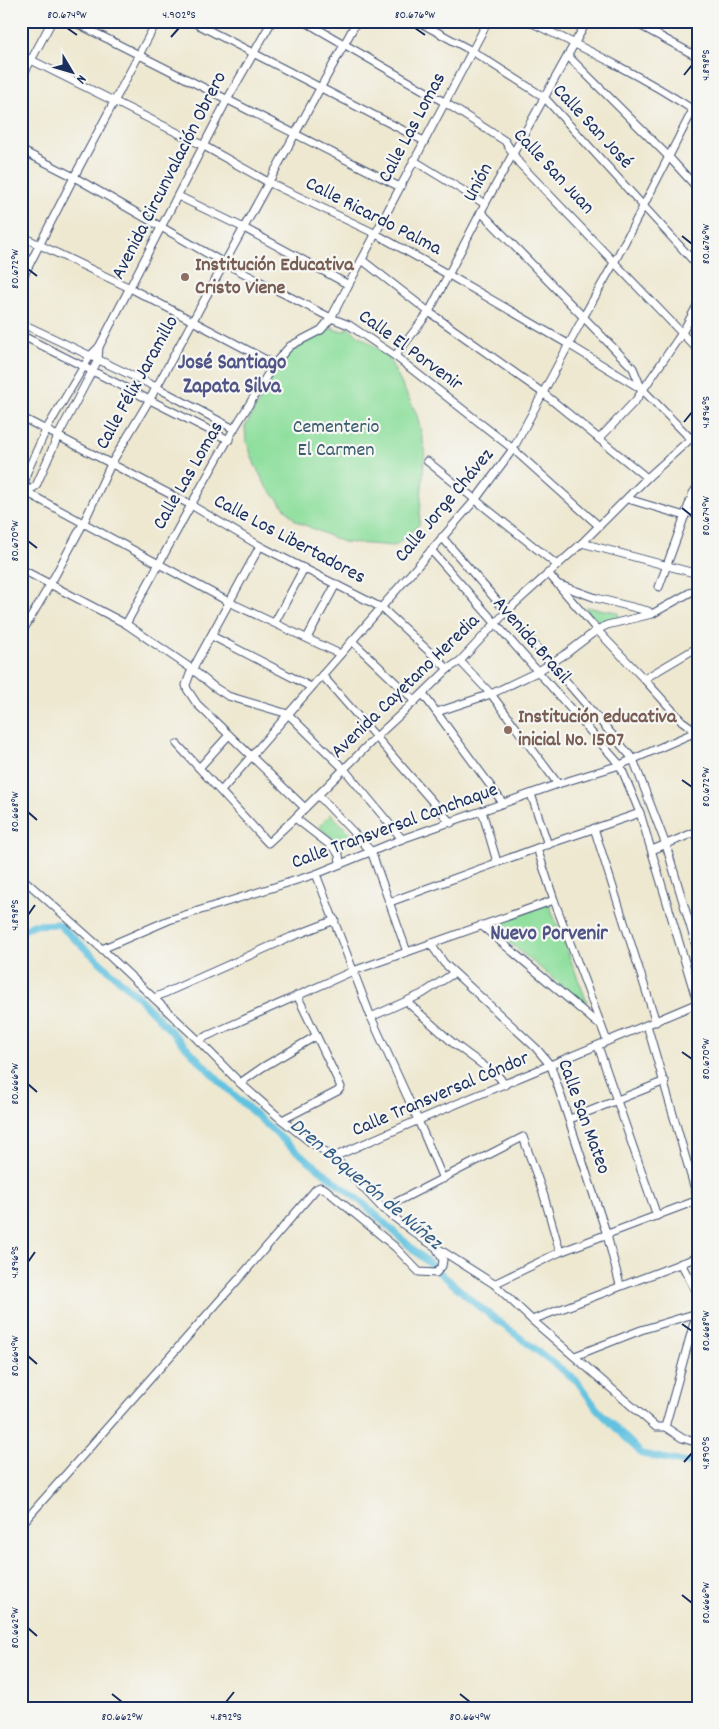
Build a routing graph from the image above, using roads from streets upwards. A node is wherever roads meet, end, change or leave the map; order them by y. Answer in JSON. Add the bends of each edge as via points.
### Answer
{"nodes":[{"id":1,"x":52,"y":21,"type":"edge"},
{"id":2,"x":72,"y":21,"type":"edge"},
{"id":3,"x":157,"y":21,"type":"edge"},
{"id":4,"x":191,"y":21,"type":"edge"},
{"id":5,"x":272,"y":21,"type":"edge"},
{"id":6,"x":304,"y":21,"type":"edge"},
{"id":7,"x":357,"y":21,"type":"edge"},
{"id":8,"x":417,"y":21,"type":"edge"},
{"id":9,"x":488,"y":21,"type":"edge"},
{"id":10,"x":528,"y":21,"type":"edge"},
{"id":11,"x":587,"y":21,"type":"edge"},
{"id":12,"x":632,"y":21,"type":"edge"},
{"id":13,"x":345,"y":44,"type":"junction"},
{"id":14,"x":575,"y":44,"type":"junction"},
{"id":15,"x":472,"y":51,"type":"junction"},
{"id":16,"x":253,"y":53,"type":"junction"},
{"id":17,"x":21,"y":55,"type":"edge"},
{"id":18,"x":139,"y":55,"type":"junction"},
{"id":19,"x":568,"y":56,"type":"junction"},
{"id":20,"x":698,"y":57,"type":"edge"},
{"id":21,"x":31,"y":60,"type":"junction"},
{"id":22,"x":21,"y":79,"type":"edge"},
{"id":23,"x":320,"y":88,"type":"junction"},
{"id":24,"x":544,"y":97,"type":"junction"},
{"id":25,"x":227,"y":100,"type":"junction"},
{"id":26,"x":698,"y":100,"type":"edge"},
{"id":27,"x":114,"y":102,"type":"junction"},
{"id":28,"x":444,"y":102,"type":"junction"},
{"id":29,"x":695,"y":111,"type":"edge"},
{"id":30,"x":295,"y":134,"type":"junction"},
{"id":31,"x":424,"y":141,"type":"junction"},
{"id":32,"x":204,"y":146,"type":"junction"},
{"id":33,"x":21,"y":150,"type":"edge"},
{"id":34,"x":513,"y":152,"type":"junction"},
{"id":35,"x":668,"y":156,"type":"junction"},
{"id":36,"x":414,"y":160,"type":"junction"},
{"id":37,"x":74,"y":177,"type":"junction"},
{"id":38,"x":268,"y":182,"type":"junction"},
{"id":39,"x":400,"y":187,"type":"junction"},
{"id":40,"x":698,"y":189,"type":"edge"},
{"id":41,"x":178,"y":196,"type":"junction"},
{"id":42,"x":485,"y":204,"type":"junction"},
{"id":43,"x":643,"y":205,"type":"junction"},
{"id":44,"x":481,"y":212,"type":"junction"},
{"id":45,"x":161,"y":228,"type":"junction"},
{"id":46,"x":244,"y":228,"type":"junction"},
{"id":47,"x":376,"y":234,"type":"junction"},
{"id":48,"x":21,"y":236,"type":"edge"},
{"id":49,"x":41,"y":245,"type":"junction"},
{"id":50,"x":362,"y":260,"type":"junction"},
{"id":51,"x":614,"y":261,"type":"junction"},
{"id":52,"x":224,"y":263,"type":"junction"},
{"id":53,"x":698,"y":266,"type":"edge"},
{"id":54,"x":449,"y":275,"type":"junction"},
{"id":55,"x":21,"y":281,"type":"edge"},
{"id":56,"x":349,"y":285,"type":"junction"},
{"id":57,"x":130,"y":288,"type":"junction"},
{"id":58,"x":698,"y":304,"type":"edge"},
{"id":59,"x":429,"y":312,"type":"junction"},
{"id":60,"x":584,"y":316,"type":"junction"},
{"id":61,"x":331,"y":318,"type":"junction"},
{"id":62,"x":192,"y":321,"type":"junction"},
{"id":63,"x":21,"y":323,"type":"edge"},
{"id":64,"x":682,"y":333,"type":"junction"},
{"id":65,"x":21,"y":334,"type":"edge"},
{"id":66,"x":568,"y":344,"type":"junction"},
{"id":67,"x":99,"y":348,"type":"junction"},
{"id":68,"x":698,"y":350,"type":"edge"},
{"id":69,"x":90,"y":356,"type":"junction"},
{"id":70,"x":394,"y":356,"type":"junction"},
{"id":71,"x":98,"y":360,"type":"junction"},
{"id":72,"x":274,"y":364,"type":"junction"},
{"id":73,"x":84,"y":367,"type":"junction"},
{"id":74,"x":93,"y":371,"type":"junction"},
{"id":75,"x":156,"y":388,"type":"junction"},
{"id":76,"x":642,"y":390,"type":"junction"},
{"id":77,"x":542,"y":393,"type":"junction"},
{"id":78,"x":150,"y":400,"type":"junction"},
{"id":79,"x":21,"y":416,"type":"edge"},
{"id":80,"x":234,"y":429,"type":"junction"},
{"id":81,"x":46,"y":430,"type":"junction"},
{"id":82,"x":698,"y":432,"type":"edge"},
{"id":83,"x":58,"y":436,"type":"junction"},
{"id":84,"x":690,"y":438,"type":"junction"},
{"id":85,"x":598,"y":439,"type":"junction"},
{"id":86,"x":229,"y":440,"type":"junction"},
{"id":87,"x":513,"y":449,"type":"junction"},
{"id":88,"x":427,"y":461,"type":"dead end"},
{"id":89,"x":111,"y":464,"type":"junction"},
{"id":90,"x":24,"y":470,"type":"edge"},
{"id":91,"x":648,"y":478,"type":"junction"},
{"id":92,"x":698,"y":486,"type":"edge"},
{"id":93,"x":26,"y":492,"type":"junction"},
{"id":94,"x":476,"y":499,"type":"junction"},
{"id":95,"x":628,"y":499,"type":"junction"},
{"id":96,"x":21,"y":500,"type":"edge"},
{"id":97,"x":191,"y":505,"type":"junction"},
{"id":98,"x":686,"y":514,"type":"junction"},
{"id":99,"x":698,"y":515,"type":"edge"},
{"id":100,"x":84,"y":522,"type":"junction"},
{"id":101,"x":599,"y":526,"type":"junction"},
{"id":102,"x":442,"y":538,"type":"junction"},
{"id":103,"x":582,"y":543,"type":"junction"},
{"id":104,"x":260,"y":546,"type":"junction"},
{"id":105,"x":431,"y":550,"type":"junction"},
{"id":106,"x":158,"y":563,"type":"junction"},
{"id":107,"x":557,"y":565,"type":"junction"},
{"id":108,"x":666,"y":566,"type":"junction"},
{"id":109,"x":304,"y":568,"type":"junction"},
{"id":110,"x":21,"y":569,"type":"edge"},
{"id":111,"x":548,"y":573,"type":"junction"},
{"id":112,"x":698,"y":574,"type":"edge"},
{"id":113,"x":51,"y":583,"type":"junction"},
{"id":114,"x":336,"y":584,"type":"junction"},
{"id":115,"x":560,"y":585,"type":"junction"},
{"id":116,"x":659,"y":587,"type":"dead end"},
{"id":117,"x":698,"y":588,"type":"edge"},
{"id":118,"x":230,"y":602,"type":"junction"},
{"id":119,"x":382,"y":608,"type":"junction"},
{"id":120,"x":507,"y":611,"type":"junction"},
{"id":121,"x":652,"y":614,"type":"junction"},
{"id":122,"x":275,"y":622,"type":"junction"},
{"id":123,"x":126,"y":624,"type":"junction"},
{"id":124,"x":495,"y":624,"type":"junction"},
{"id":125,"x":597,"y":630,"type":"junction"},
{"id":126,"x":22,"y":633,"type":"edge"},
{"id":127,"x":212,"y":636,"type":"junction"},
{"id":128,"x":307,"y":638,"type":"junction"},
{"id":129,"x":352,"y":641,"type":"junction"},
{"id":130,"x":698,"y":647,"type":"edge"},
{"id":131,"x":340,"y":654,"type":"junction"},
{"id":132,"x":460,"y":661,"type":"junction"},
{"id":133,"x":550,"y":663,"type":"junction"},
{"id":134,"x":192,"y":669,"type":"junction"},
{"id":135,"x":448,"y":669,"type":"junction"},
{"id":136,"x":537,"y":672,"type":"junction"},
{"id":137,"x":322,"y":675,"type":"junction"},
{"id":138,"x":644,"y":679,"type":"junction"},
{"id":139,"x":311,"y":687,"type":"junction"},
{"id":140,"x":423,"y":694,"type":"junction"},
{"id":141,"x":491,"y":694,"type":"junction"},
{"id":142,"x":416,"y":701,"type":"junction"},
{"id":143,"x":437,"y":712,"type":"junction"},
{"id":144,"x":288,"y":714,"type":"junction"},
{"id":145,"x":696,"y":732,"type":"edge"},
{"id":146,"x":229,"y":735,"type":"junction"},
{"id":147,"x":376,"y":737,"type":"junction"},
{"id":148,"x":177,"y":744,"type":"dead end"},
{"id":149,"x":698,"y":745,"type":"edge"},
{"id":150,"x":252,"y":757,"type":"junction"},
{"id":151,"x":633,"y":760,"type":"junction"},
{"id":152,"x":620,"y":765,"type":"junction"},
{"id":153,"x":199,"y":768,"type":"junction"},
{"id":154,"x":344,"y":769,"type":"junction"},
{"id":155,"x":558,"y":784,"type":"junction"},
{"id":156,"x":221,"y":791,"type":"junction"},
{"id":157,"x":531,"y":794,"type":"junction"},
{"id":158,"x":318,"y":795,"type":"junction"},
{"id":159,"x":503,"y":804,"type":"junction"},
{"id":160,"x":305,"y":808,"type":"junction"},
{"id":161,"x":482,"y":811,"type":"junction"},
{"id":162,"x":640,"y":812,"type":"junction"},
{"id":163,"x":295,"y":818,"type":"junction"},
{"id":164,"x":451,"y":823,"type":"junction"},
{"id":165,"x":594,"y":828,"type":"junction"},
{"id":166,"x":698,"y":832,"type":"edge"},
{"id":167,"x":402,"y":839,"type":"junction"},
{"id":168,"x":548,"y":844,"type":"junction"},
{"id":169,"x":666,"y":844,"type":"junction"},
{"id":170,"x":537,"y":848,"type":"junction"},
{"id":171,"x":652,"y":850,"type":"junction"},
{"id":172,"x":371,"y":851,"type":"junction"},
{"id":173,"x":497,"y":862,"type":"junction"},
{"id":174,"x":340,"y":863,"type":"junction"},
{"id":175,"x":316,"y":874,"type":"junction"},
{"id":176,"x":21,"y":877,"type":"edge"},
{"id":177,"x":554,"y":900,"type":"junction"},
{"id":178,"x":390,"y":902,"type":"junction"},
{"id":179,"x":334,"y":920,"type":"junction"},
{"id":180,"x":481,"y":925,"type":"junction"},
{"id":181,"x":430,"y":943,"type":"junction"},
{"id":182,"x":102,"y":949,"type":"junction"},
{"id":183,"x":407,"y":952,"type":"junction"},
{"id":184,"x":698,"y":952,"type":"edge"},
{"id":185,"x":353,"y":971,"type":"junction"},
{"id":186,"x":454,"y":973,"type":"junction"},
{"id":187,"x":297,"y":995,"type":"junction"},
{"id":188,"x":154,"y":998,"type":"junction"},
{"id":189,"x":407,"y":1002,"type":"junction"},
{"id":190,"x":698,"y":1004,"type":"edge"},
{"id":191,"x":371,"y":1017,"type":"junction"},
{"id":192,"x":656,"y":1022,"type":"junction"},
{"id":193,"x":599,"y":1024,"type":"junction"},
{"id":194,"x":648,"y":1025,"type":"junction"},
{"id":195,"x":316,"y":1036,"type":"junction"},
{"id":196,"x":198,"y":1040,"type":"junction"},
{"id":197,"x":606,"y":1041,"type":"junction"},
{"id":198,"x":598,"y":1046,"type":"junction"},
{"id":199,"x":551,"y":1066,"type":"junction"},
{"id":200,"x":665,"y":1081,"type":"junction"},
{"id":201,"x":240,"y":1083,"type":"junction"},
{"id":202,"x":505,"y":1085,"type":"junction"},
{"id":203,"x":616,"y":1099,"type":"junction"},
{"id":204,"x":570,"y":1119,"type":"junction"},
{"id":205,"x":282,"y":1120,"type":"junction"},
{"id":206,"x":418,"y":1120,"type":"junction"},
{"id":207,"x":334,"y":1157,"type":"junction"},
{"id":208,"x":443,"y":1179,"type":"junction"},
{"id":209,"x":698,"y":1200,"type":"edge"},
{"id":210,"x":383,"y":1209,"type":"junction"},
{"id":211,"x":657,"y":1216,"type":"junction"},
{"id":212,"x":607,"y":1235,"type":"junction"},
{"id":213,"x":435,"y":1246,"type":"junction"},
{"id":214,"x":560,"y":1252,"type":"junction"},
{"id":215,"x":698,"y":1257,"type":"edge"},
{"id":216,"x":682,"y":1263,"type":"junction"},
{"id":217,"x":494,"y":1284,"type":"junction"},
{"id":218,"x":620,"y":1285,"type":"junction"},
{"id":219,"x":698,"y":1296,"type":"edge"},
{"id":220,"x":697,"y":1311,"type":"edge"},
{"id":221,"x":532,"y":1320,"type":"junction"},
{"id":222,"x":575,"y":1356,"type":"junction"},
{"id":223,"x":665,"y":1427,"type":"junction"},
{"id":224,"x":698,"y":1443,"type":"edge"},
{"id":225,"x":21,"y":1524,"type":"edge"}],
"edges":[{"from":1,"to":21,"type":"street"},
{"from":2,"to":18,"type":"street"},
{"from":3,"to":18,"type":"street"},
{"from":4,"to":16,"type":"street"},
{"from":5,"to":16,"type":"street","name":"Avenida Circunvalación Obrero"},
{"from":6,"to":13,"type":"street","name":"Calle San Juan"},
{"from":7,"to":13,"type":"street","name":"Calle Félix Jaramillo"},
{"from":8,"to":15,"type":"street","name":"Calle San José"},
{"from":9,"to":15,"type":"street","name":"Calle Las Lomas"},
{"from":10,"to":14,"type":"street"},
{"from":11,"to":14,"type":"street","name":"Unión"},
{"from":12,"to":20,"type":"street"},
{"from":13,"to":23,"type":"street","name":"Calle Félix Jaramillo"},
{"from":13,"to":28,"type":"street","name":"Calle San Juan"},
{"from":14,"to":19,"type":"street","name":"Unión"},
{"from":14,"to":29,"type":"street"},
{"from":15,"to":24,"type":"street","name":"Calle San José"},
{"from":15,"to":28,"type":"street","name":"Calle Las Lomas"},
{"from":16,"to":23,"type":"street"},
{"from":16,"to":25,"type":"street","name":"Avenida Circunvalación Obrero"},
{"from":17,"to":21,"type":"street","name":"Calle Ricardo Palma"},
{"from":18,"to":25,"type":"street"},
{"from":18,"to":27,"type":"street"},
{"from":19,"to":24,"type":"street","name":"Unión"},
{"from":19,"to":35,"type":"street"},
{"from":21,"to":22,"type":"street"},
{"from":21,"to":27,"type":"street","name":"Calle Ricardo Palma"},
{"from":23,"to":30,"type":"street","name":"Calle Félix Jaramillo"},
{"from":23,"to":31,"type":"street"},
{"from":24,"to":34,"type":"street","name":"Unión"},
{"from":24,"to":43,"type":"street","name":"Calle San José"},
{"from":25,"to":30,"type":"street"},
{"from":25,"to":32,"type":"street","name":"Avenida Circunvalación Obrero"},
{"from":26,"to":29,"type":"street","name":"Calle Jorge Chávez"},
{"from":27,"to":32,"type":"street","name":"Calle Ricardo Palma"},
{"from":27,"to":37,"type":"street"},
{"from":28,"to":31,"type":"street","name":"Calle Las Lomas"},
{"from":28,"to":34,"type":"street","name":"Calle San Juan","via":[[505,141]]},
{"from":29,"to":35,"type":"street","name":"Calle Jorge Chávez"},
{"from":30,"to":38,"type":"street","name":"Calle Félix Jaramillo"},
{"from":30,"to":39,"type":"street"},
{"from":31,"to":36,"type":"street","name":"Calle Las Lomas"},
{"from":32,"to":38,"type":"street","name":"Calle Ricardo Palma"},
{"from":32,"to":41,"type":"street","name":"Avenida Circunvalación Obrero"},
{"from":33,"to":37,"type":"street","name":"Calle El Porvenir"},
{"from":34,"to":42,"type":"street","name":"Unión"},
{"from":34,"to":51,"type":"street","name":"Calle San Juan","via":[[519,163]]},
{"from":35,"to":40,"type":"street"},
{"from":35,"to":43,"type":"street","name":"Calle Jorge Chávez"},
{"from":36,"to":39,"type":"street","name":"Calle Las Lomas"},
{"from":36,"to":42,"type":"street"},
{"from":37,"to":45,"type":"street","name":"Calle El Porvenir"},
{"from":37,"to":49,"type":"street"},
{"from":38,"to":46,"type":"street","name":"Calle Félix Jaramillo"},
{"from":38,"to":47,"type":"street","name":"Calle Ricardo Palma"},
{"from":39,"to":47,"type":"street","name":"Calle Las Lomas"},
{"from":41,"to":45,"type":"street","name":"Avenida Circunvalación Obrero"},
{"from":41,"to":46,"type":"street"},
{"from":42,"to":44,"type":"street","name":"Unión"},
{"from":43,"to":51,"type":"street","name":"Calle Jorge Chávez"},
{"from":43,"to":53,"type":"street","name":"Calle San José"},
{"from":44,"to":54,"type":"street","name":"Unión"},
{"from":44,"to":60,"type":"street"},
{"from":45,"to":52,"type":"street","name":"Calle El Porvenir"},
{"from":45,"to":57,"type":"street","name":"Avenida Circunvalación Obrero"},
{"from":46,"to":52,"type":"street","name":"Calle Félix Jaramillo"},
{"from":46,"to":56,"type":"street"},
{"from":47,"to":50,"type":"street","name":"Calle Las Lomas"},
{"from":47,"to":54,"type":"street","name":"Calle Ricardo Palma"},
{"from":48,"to":49,"type":"street"},
{"from":49,"to":55,"type":"street"},
{"from":49,"to":57,"type":"street"},
{"from":50,"to":56,"type":"street","name":"Calle Las Lomas"},
{"from":50,"to":59,"type":"street"},
{"from":51,"to":60,"type":"street","name":"Calle Jorge Chávez"},
{"from":51,"to":64,"type":"street","name":"Calle San Juan"},
{"from":52,"to":61,"type":"street","name":"Calle El Porvenir"},
{"from":52,"to":62,"type":"street","name":"Calle Félix Jaramillo"},
{"from":54,"to":59,"type":"street","name":"Unión"},
{"from":54,"to":66,"type":"street","name":"Calle Ricardo Palma"},
{"from":56,"to":61,"type":"street","name":"Calle Las Lomas"},
{"from":57,"to":62,"type":"street"},
{"from":57,"to":67,"type":"street","name":"Avenida Circunvalación Obrero"},
{"from":58,"to":64,"type":"street"},
{"from":59,"to":70,"type":"street","name":"Unión"},
{"from":59,"to":77,"type":"street"},
{"from":60,"to":66,"type":"street","name":"Calle Jorge Chávez"},
{"from":60,"to":76,"type":"street","via":[[634,368]]},
{"from":61,"to":70,"type":"street","name":"Calle El Porvenir","via":[[349,325]]},
{"from":61,"to":72,"type":"street","name":"Calle Las Lomas","via":[[322,330],[290,346]]},
{"from":62,"to":72,"type":"street"},
{"from":62,"to":75,"type":"street","name":"Calle Félix Jaramillo"},
{"from":63,"to":69,"type":"street"},
{"from":64,"to":68,"type":"street","name":"Calle San Juan"},
{"from":64,"to":76,"type":"street"},
{"from":65,"to":73,"type":"street"},
{"from":66,"to":76,"type":"street","name":"Calle Ricardo Palma"},
{"from":66,"to":77,"type":"street","name":"Calle Jorge Chávez"},
{"from":67,"to":69,"type":"street","name":"Avenida Circunvalación Obrero"},
{"from":67,"to":71,"type":"street","name":"Avenida Circunvalación Obrero"},
{"from":69,"to":71,"type":"street"},
{"from":69,"to":73,"type":"street","name":"Avenida Circunvalación Obrero"},
{"from":70,"to":87,"type":"street","name":"Calle El Porvenir"},
{"from":71,"to":74,"type":"street","name":"Avenida Circunvalación Obrero"},
{"from":71,"to":75,"type":"street"},
{"from":72,"to":80,"type":"street","name":"Calle Las Lomas"},
{"from":73,"to":74,"type":"street"},
{"from":73,"to":81,"type":"street","name":"Avenida Circunvalación Obrero"},
{"from":74,"to":78,"type":"street"},
{"from":74,"to":83,"type":"street","name":"Avenida Circunvalación Obrero"},
{"from":75,"to":78,"type":"street","name":"Calle Félix Jaramillo"},
{"from":75,"to":80,"type":"street"},
{"from":76,"to":84,"type":"street","name":"Calle Ricardo Palma"},
{"from":76,"to":85,"type":"street"},
{"from":77,"to":85,"type":"street"},
{"from":77,"to":87,"type":"street","name":"Calle Jorge Chávez"},
{"from":78,"to":86,"type":"street"},
{"from":78,"to":89,"type":"street","name":"Calle Félix Jaramillo"},
{"from":79,"to":81,"type":"street","name":"Calle Los Libertadores"},
{"from":80,"to":86,"type":"street","name":"Calle Las Lomas"},
{"from":81,"to":83,"type":"street","name":"Calle Los Libertadores"},
{"from":81,"to":90,"type":"street","name":"Avenida Circunvalación Obrero"},
{"from":82,"to":84,"type":"street","name":"Avenida Cayetano Heredia"},
{"from":83,"to":89,"type":"street","name":"Calle Los Libertadores"},
{"from":83,"to":93,"type":"street","name":"Avenida Circunvalación Obrero","via":[[36,486]]},
{"from":84,"to":91,"type":"street","name":"Avenida Cayetano Heredia"},
{"from":85,"to":91,"type":"street"},
{"from":86,"to":97,"type":"street","name":"Calle Las Lomas"},
{"from":87,"to":94,"type":"street","name":"Calle Jorge Chávez"},
{"from":87,"to":101,"type":"street","name":"Calle El Porvenir"},
{"from":88,"to":94,"type":"street"},
{"from":89,"to":97,"type":"street","name":"Calle Los Libertadores"},
{"from":89,"to":100,"type":"street","name":"Calle Félix Jaramillo"},
{"from":90,"to":93,"type":"street","name":"Avenida Circunvalación Obrero"},
{"from":91,"to":95,"type":"street","name":"Avenida Cayetano Heredia"},
{"from":92,"to":98,"type":"street"},
{"from":93,"to":96,"type":"street","name":"Avenida Circunvalación Obrero"},
{"from":93,"to":100,"type":"street"},
{"from":94,"to":102,"type":"street","name":"Calle Jorge Chávez"},
{"from":94,"to":107,"type":"street"},
{"from":95,"to":98,"type":"street"},
{"from":95,"to":101,"type":"street","name":"Avenida Cayetano Heredia"},
{"from":97,"to":104,"type":"street","name":"Calle Los Libertadores"},
{"from":97,"to":106,"type":"street","name":"Calle Las Lomas"},
{"from":98,"to":99,"type":"street"},
{"from":98,"to":108,"type":"street"},
{"from":100,"to":106,"type":"street"},
{"from":100,"to":113,"type":"street","name":"Calle Félix Jaramillo"},
{"from":101,"to":103,"type":"street","name":"Avenida Cayetano Heredia"},
{"from":102,"to":105,"type":"street","name":"Calle Jorge Chávez"},
{"from":102,"to":120,"type":"street","name":"Avenida Brasil"},
{"from":103,"to":107,"type":"street","name":"Avenida Cayetano Heredia"},
{"from":103,"to":108,"type":"street"},
{"from":104,"to":109,"type":"street","name":"Calle Los Libertadores"},
{"from":104,"to":118,"type":"street"},
{"from":105,"to":119,"type":"street","name":"Calle Jorge Chávez"},
{"from":105,"to":124,"type":"street","name":"Avenida Brasil"},
{"from":106,"to":118,"type":"street"},
{"from":106,"to":123,"type":"street","name":"Calle Las Lomas"},
{"from":107,"to":111,"type":"street","name":"Avenida Cayetano Heredia"},
{"from":108,"to":112,"type":"street"},
{"from":108,"to":116,"type":"street"},
{"from":109,"to":114,"type":"street","name":"Calle Los Libertadores"},
{"from":109,"to":122,"type":"street"},
{"from":110,"to":113,"type":"street"},
{"from":111,"to":115,"type":"street"},
{"from":111,"to":120,"type":"street","name":"Avenida Cayetano Heredia"},
{"from":113,"to":123,"type":"street"},
{"from":113,"to":126,"type":"street","name":"Calle Félix Jaramillo"},
{"from":114,"to":119,"type":"street","name":"Calle Los Libertadores"},
{"from":114,"to":128,"type":"street"},
{"from":115,"to":121,"type":"street"},
{"from":115,"to":125,"type":"street"},
{"from":117,"to":121,"type":"street"},
{"from":118,"to":122,"type":"street"},
{"from":118,"to":127,"type":"street"},
{"from":119,"to":129,"type":"street","name":"Calle Jorge Chávez"},
{"from":119,"to":135,"type":"street","name":"Calle Los Libertadores"},
{"from":120,"to":124,"type":"street","name":"Avenida Cayetano Heredia"},
{"from":120,"to":133,"type":"street","name":"Avenida Brasil"},
{"from":121,"to":125,"type":"street"},
{"from":122,"to":128,"type":"street"},
{"from":123,"to":134,"type":"street"},
{"from":124,"to":132,"type":"street","name":"Avenida Cayetano Heredia"},
{"from":124,"to":136,"type":"street","name":"Avenida Brasil"},
{"from":125,"to":133,"type":"street"},
{"from":125,"to":138,"type":"street"},
{"from":127,"to":134,"type":"street"},
{"from":127,"to":139,"type":"street"},
{"from":128,"to":131,"type":"street"},
{"from":129,"to":131,"type":"street","name":"Calle Jorge Chávez"},
{"from":129,"to":142,"type":"street"},
{"from":130,"to":138,"type":"street"},
{"from":131,"to":137,"type":"street","name":"Calle Jorge Chávez"},
{"from":132,"to":135,"type":"street","name":"Avenida Cayetano Heredia"},
{"from":132,"to":141,"type":"street"},
{"from":133,"to":136,"type":"street"},
{"from":133,"to":151,"type":"street","name":"Avenida Brasil"},
{"from":134,"to":144,"type":"street","via":[[228,696]]},
{"from":134,"to":146,"type":"street","via":[[186,684],[189,694]]},
{"from":135,"to":140,"type":"street","name":"Avenida Cayetano Heredia"},
{"from":136,"to":141,"type":"street"},
{"from":136,"to":152,"type":"street","name":"Avenida Brasil"},
{"from":137,"to":139,"type":"street","name":"Calle Jorge Chávez"},
{"from":137,"to":147,"type":"street"},
{"from":138,"to":145,"type":"street"},
{"from":139,"to":144,"type":"street","name":"Calle Jorge Chávez"},
{"from":140,"to":142,"type":"street","name":"Avenida Cayetano Heredia"},
{"from":140,"to":143,"type":"street"},
{"from":141,"to":143,"type":"street"},
{"from":141,"to":155,"type":"street"},
{"from":142,"to":147,"type":"street","name":"Avenida Cayetano Heredia"},
{"from":143,"to":159,"type":"street"},
{"from":144,"to":150,"type":"street","name":"Calle Jorge Chávez"},
{"from":144,"to":154,"type":"street"},
{"from":145,"to":149,"type":"street"},
{"from":145,"to":151,"type":"street","name":"Calle Transversal Canchaque"},
{"from":146,"to":150,"type":"street"},
{"from":146,"to":153,"type":"street"},
{"from":147,"to":154,"type":"street","name":"Avenida Cayetano Heredia"},
{"from":147,"to":164,"type":"street"},
{"from":148,"to":153,"type":"street"},
{"from":150,"to":156,"type":"street","name":"Calle Jorge Chávez"},
{"from":150,"to":160,"type":"street"},
{"from":151,"to":152,"type":"street","name":"Calle Transversal Canchaque"},
{"from":151,"to":169,"type":"street","name":"Avenida Brasil"},
{"from":152,"to":155,"type":"street","name":"Calle Transversal Canchaque"},
{"from":152,"to":162,"type":"street","name":"Avenida Brasil"},
{"from":153,"to":156,"type":"street"},
{"from":154,"to":158,"type":"street","name":"Avenida Cayetano Heredia"},
{"from":154,"to":167,"type":"street"},
{"from":155,"to":157,"type":"street","name":"Calle Transversal Canchaque"},
{"from":156,"to":163,"type":"street","name":"Avenida Cayetano Heredia","via":[[268,843]]},
{"from":157,"to":159,"type":"street","name":"Calle Transversal Canchaque"},
{"from":157,"to":168,"type":"street"},
{"from":158,"to":160,"type":"street","name":"Avenida Cayetano Heredia"},
{"from":158,"to":172,"type":"street"},
{"from":159,"to":161,"type":"street","name":"Calle Transversal Canchaque"},
{"from":160,"to":163,"type":"street","name":"Avenida Cayetano Heredia"},
{"from":161,"to":164,"type":"street","name":"Calle Transversal Canchaque"},
{"from":161,"to":173,"type":"street"},
{"from":162,"to":165,"type":"street"},
{"from":162,"to":171,"type":"street","name":"Avenida Brasil"},
{"from":163,"to":174,"type":"street","via":[[335,848]]},
{"from":164,"to":167,"type":"street","name":"Calle Transversal Canchaque"},
{"from":165,"to":168,"type":"street"},
{"from":165,"to":192,"type":"street"},
{"from":166,"to":169,"type":"street"},
{"from":167,"to":172,"type":"street","name":"Calle Transversal Canchaque"},
{"from":168,"to":170,"type":"street"},
{"from":169,"to":171,"type":"street"},
{"from":169,"to":184,"type":"street","name":"Avenida Brasil"},
{"from":170,"to":173,"type":"street"},
{"from":170,"to":177,"type":"street"},
{"from":171,"to":190,"type":"street","name":"Avenida Brasil"},
{"from":172,"to":174,"type":"street","name":"Calle Transversal Canchaque"},
{"from":172,"to":178,"type":"street"},
{"from":173,"to":178,"type":"street"},
{"from":174,"to":175,"type":"street","name":"Calle Transversal Canchaque"},
{"from":175,"to":179,"type":"street"},
{"from":175,"to":182,"type":"street","name":"Calle Transversal Canchaque","via":[[169,920]]},
{"from":176,"to":182,"type":"street"},
{"from":177,"to":180,"type":"street"},
{"from":177,"to":193,"type":"street"},
{"from":178,"to":183,"type":"street"},
{"from":179,"to":185,"type":"street"},
{"from":179,"to":188,"type":"street"},
{"from":180,"to":181,"type":"street"},
{"from":180,"to":193,"type":"street"},
{"from":181,"to":183,"type":"street"},
{"from":181,"to":186,"type":"street","name":"Calle San Mateo"},
{"from":182,"to":188,"type":"street"},
{"from":183,"to":185,"type":"street"},
{"from":185,"to":187,"type":"street"},
{"from":185,"to":191,"type":"street"},
{"from":186,"to":189,"type":"street"},
{"from":186,"to":199,"type":"street","name":"Calle San Mateo","via":[[536,1048]]},
{"from":187,"to":195,"type":"street"},
{"from":187,"to":196,"type":"street"},
{"from":188,"to":196,"type":"street"},
{"from":189,"to":191,"type":"street"},
{"from":189,"to":202,"type":"street"},
{"from":190,"to":192,"type":"street","name":"Calle Transversal Cóndor"},
{"from":191,"to":206,"type":"street"},
{"from":192,"to":194,"type":"street","name":"Calle Transversal Cóndor"},
{"from":193,"to":197,"type":"street"},
{"from":194,"to":197,"type":"street","name":"Calle Transversal Cóndor"},
{"from":194,"to":200,"type":"street"},
{"from":195,"to":201,"type":"street"},
{"from":195,"to":205,"type":"street","via":[[340,1089]]},
{"from":196,"to":201,"type":"street"},
{"from":197,"to":198,"type":"street","name":"Calle Transversal Cóndor"},
{"from":198,"to":199,"type":"street","name":"Calle Transversal Cóndor"},
{"from":198,"to":203,"type":"street"},
{"from":199,"to":202,"type":"street","name":"Calle Transversal Cóndor"},
{"from":199,"to":204,"type":"street","name":"Calle San Mateo"},
{"from":200,"to":203,"type":"street"},
{"from":200,"to":209,"type":"street"},
{"from":201,"to":205,"type":"street"},
{"from":202,"to":206,"type":"street","name":"Calle Transversal Cóndor"},
{"from":203,"to":204,"type":"street"},
{"from":203,"to":211,"type":"street"},
{"from":204,"to":212,"type":"street","name":"Calle San Mateo"},
{"from":205,"to":207,"type":"street"},
{"from":206,"to":207,"type":"street","name":"Calle Transversal Cóndor"},
{"from":206,"to":208,"type":"street"},
{"from":207,"to":210,"type":"street"},
{"from":208,"to":210,"type":"street"},
{"from":208,"to":214,"type":"street","via":[[523,1137]]},
{"from":209,"to":211,"type":"street"},
{"from":210,"to":213,"type":"street"},
{"from":211,"to":212,"type":"street"},
{"from":212,"to":214,"type":"street"},
{"from":212,"to":218,"type":"street","name":"Calle San Mateo"},
{"from":213,"to":217,"type":"street"},
{"from":213,"to":225,"type":"street","via":[[442,1255],[442,1266],[436,1273],[419,1272],[395,1247],[325,1189],[316,1189]]},
{"from":214,"to":217,"type":"street"},
{"from":215,"to":216,"type":"street"},
{"from":216,"to":218,"type":"street"},
{"from":216,"to":219,"type":"street"},
{"from":217,"to":221,"type":"street"},
{"from":218,"to":221,"type":"street"},
{"from":220,"to":222,"type":"street"},
{"from":220,"to":223,"type":"street"},
{"from":221,"to":222,"type":"street"},
{"from":222,"to":223,"type":"street","via":[[656,1427]]},
{"from":223,"to":224,"type":"street"}]}
